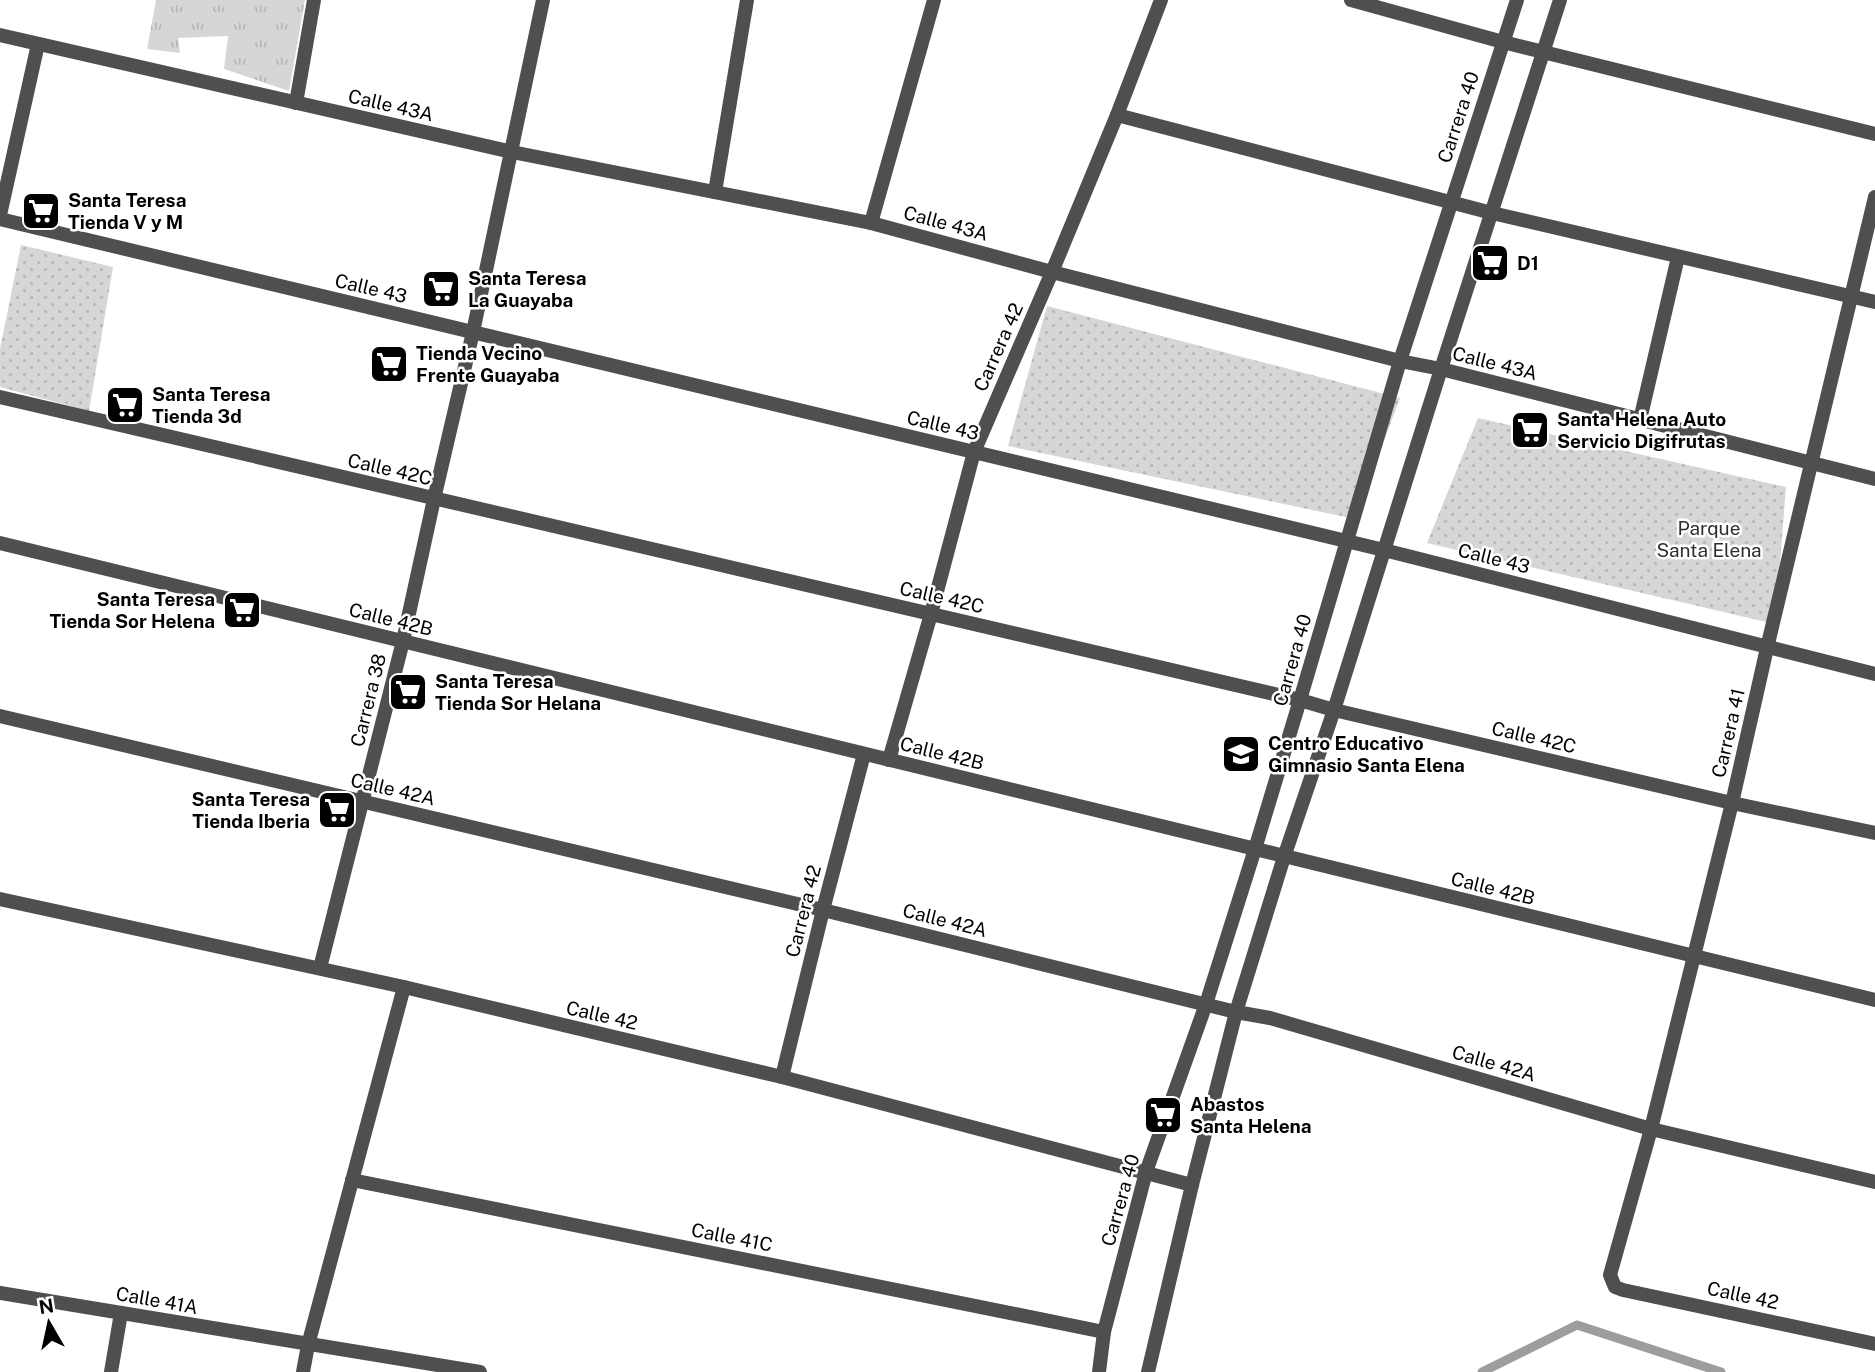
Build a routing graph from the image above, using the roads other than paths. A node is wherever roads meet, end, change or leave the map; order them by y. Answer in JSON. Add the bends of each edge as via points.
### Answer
{"nodes":[{"id":1,"x":314,"y":0,"type":"edge"},
{"id":2,"x":543,"y":0,"type":"edge"},
{"id":3,"x":747,"y":0,"type":"edge"},
{"id":4,"x":934,"y":0,"type":"edge"},
{"id":5,"x":1161,"y":0,"type":"edge"},
{"id":6,"x":1351,"y":0,"type":"edge"},
{"id":7,"x":1517,"y":0,"type":"edge"},
{"id":8,"x":1560,"y":0,"type":"edge"},
{"id":9,"x":0,"y":35,"type":"edge"},
{"id":10,"x":1503,"y":42,"type":"junction"},
{"id":11,"x":38,"y":44,"type":"junction"},
{"id":12,"x":1544,"y":52,"type":"junction"},
{"id":13,"x":296,"y":103,"type":"junction"},
{"id":14,"x":1117,"y":115,"type":"junction"},
{"id":15,"x":1875,"y":134,"type":"edge"},
{"id":16,"x":512,"y":152,"type":"junction"},
{"id":17,"x":715,"y":192,"type":"junction"},
{"id":18,"x":1875,"y":197,"type":"edge"},
{"id":19,"x":1451,"y":201,"type":"junction"},
{"id":20,"x":1492,"y":213,"type":"junction"},
{"id":21,"x":0,"y":217,"type":"edge"},
{"id":22,"x":871,"y":223,"type":"junction"},
{"id":23,"x":1678,"y":257,"type":"junction"},
{"id":24,"x":1052,"y":272,"type":"junction"},
{"id":25,"x":1851,"y":297,"type":"junction"},
{"id":26,"x":1875,"y":302,"type":"edge"},
{"id":27,"x":473,"y":332,"type":"junction"},
{"id":28,"x":1400,"y":361,"type":"junction"},
{"id":29,"x":1441,"y":369,"type":"junction"},
{"id":30,"x":0,"y":397,"type":"edge"},
{"id":31,"x":1640,"y":420,"type":"junction"},
{"id":32,"x":974,"y":452,"type":"junction"},
{"id":33,"x":1811,"y":464,"type":"junction"},
{"id":34,"x":1875,"y":479,"type":"edge"},
{"id":35,"x":434,"y":499,"type":"junction"},
{"id":36,"x":1346,"y":541,"type":"junction"},
{"id":37,"x":0,"y":543,"type":"edge"},
{"id":38,"x":1384,"y":550,"type":"junction"},
{"id":39,"x":931,"y":614,"type":"junction"},
{"id":40,"x":403,"y":641,"type":"junction"},
{"id":41,"x":1766,"y":648,"type":"junction"},
{"id":42,"x":1875,"y":674,"type":"edge"},
{"id":43,"x":1300,"y":700,"type":"junction"},
{"id":44,"x":1334,"y":710,"type":"junction"},
{"id":45,"x":0,"y":716,"type":"edge"},
{"id":46,"x":864,"y":754,"type":"junction"},
{"id":47,"x":889,"y":760,"type":"junction"},
{"id":48,"x":362,"y":802,"type":"junction"},
{"id":49,"x":1732,"y":803,"type":"junction"},
{"id":50,"x":1875,"y":833,"type":"edge"},
{"id":51,"x":1255,"y":849,"type":"junction"},
{"id":52,"x":1284,"y":857,"type":"junction"},
{"id":53,"x":0,"y":899,"type":"edge"},
{"id":54,"x":823,"y":910,"type":"junction"},
{"id":55,"x":1692,"y":956,"type":"junction"},
{"id":56,"x":320,"y":968,"type":"junction"},
{"id":57,"x":404,"y":987,"type":"junction"},
{"id":58,"x":1875,"y":1000,"type":"edge"},
{"id":59,"x":1206,"y":1004,"type":"junction"},
{"id":60,"x":1236,"y":1012,"type":"junction"},
{"id":61,"x":782,"y":1077,"type":"junction"},
{"id":62,"x":1651,"y":1129,"type":"junction"},
{"id":63,"x":1146,"y":1172,"type":"junction"},
{"id":64,"x":352,"y":1180,"type":"junction"},
{"id":65,"x":1875,"y":1182,"type":"edge"},
{"id":66,"x":1192,"y":1185,"type":"junction"},
{"id":67,"x":1610,"y":1275,"type":"joint"},
{"id":68,"x":0,"y":1293,"type":"edge"},
{"id":69,"x":121,"y":1313,"type":"junction"},
{"id":70,"x":1104,"y":1332,"type":"junction"},
{"id":71,"x":1875,"y":1344,"type":"edge"},
{"id":72,"x":308,"y":1345,"type":"junction"},
{"id":73,"x":111,"y":1372,"type":"edge"},
{"id":74,"x":303,"y":1372,"type":"edge"},
{"id":75,"x":480,"y":1372,"type":"edge"},
{"id":76,"x":1099,"y":1372,"type":"edge"},
{"id":77,"x":1148,"y":1372,"type":"edge"}],
"edges":[{"from":1,"to":13,"type":"street"},
{"from":2,"to":16,"type":"street","name":"Carrera 38"},
{"from":3,"to":17,"type":"street"},
{"from":4,"to":22,"type":"street"},
{"from":5,"to":14,"type":"street","name":"Carrera 42"},
{"from":6,"to":10,"type":"street"},
{"from":7,"to":10,"type":"street","name":"Carrera 40"},
{"from":8,"to":12,"type":"street"},
{"from":9,"to":11,"type":"street","name":"Calle 43A"},
{"from":10,"to":12,"type":"street"},
{"from":10,"to":19,"type":"street","name":"Carrera 40"},
{"from":11,"to":13,"type":"street","name":"Calle 43A"},
{"from":11,"to":21,"type":"street"},
{"from":12,"to":15,"type":"street"},
{"from":12,"to":20,"type":"street"},
{"from":13,"to":16,"type":"street","name":"Calle 43A"},
{"from":14,"to":19,"type":"street"},
{"from":14,"to":24,"type":"street","name":"Carrera 42"},
{"from":16,"to":17,"type":"street","name":"Calle 43A"},
{"from":16,"to":27,"type":"street","name":"Carrera 38"},
{"from":17,"to":22,"type":"street","name":"Calle 43A"},
{"from":18,"to":25,"type":"street","name":"Carrera 41"},
{"from":19,"to":20,"type":"street"},
{"from":19,"to":28,"type":"street","name":"Carrera 40"},
{"from":20,"to":23,"type":"street"},
{"from":20,"to":29,"type":"street"},
{"from":21,"to":27,"type":"street","name":"Calle 43"},
{"from":22,"to":24,"type":"street","name":"Calle 43A"},
{"from":23,"to":25,"type":"street"},
{"from":23,"to":31,"type":"street"},
{"from":24,"to":28,"type":"street","name":"Calle 43A"},
{"from":24,"to":32,"type":"street","name":"Carrera 42"},
{"from":25,"to":26,"type":"street"},
{"from":25,"to":33,"type":"street","name":"Carrera 41"},
{"from":27,"to":32,"type":"street","name":"Calle 43"},
{"from":27,"to":35,"type":"street","name":"Carrera 38"},
{"from":28,"to":29,"type":"street","name":"Calle 43A"},
{"from":28,"to":36,"type":"street","name":"Carrera 40"},
{"from":29,"to":31,"type":"street","name":"Calle 43A"},
{"from":29,"to":38,"type":"street"},
{"from":30,"to":35,"type":"street","name":"Calle 42C"},
{"from":31,"to":33,"type":"street","name":"Calle 43A"},
{"from":32,"to":36,"type":"street","name":"Calle 43"},
{"from":32,"to":39,"type":"street","name":"Carrera 42"},
{"from":33,"to":34,"type":"street","name":"Calle 43A"},
{"from":33,"to":41,"type":"street","name":"Carrera 41"},
{"from":35,"to":39,"type":"street","name":"Calle 42C"},
{"from":35,"to":40,"type":"street","name":"Carrera 38"},
{"from":36,"to":38,"type":"street","name":"Calle 43"},
{"from":36,"to":43,"type":"street","name":"Carrera 40"},
{"from":37,"to":40,"type":"street","name":"Calle 42B"},
{"from":38,"to":41,"type":"street","name":"Calle 43"},
{"from":38,"to":44,"type":"street"},
{"from":39,"to":43,"type":"street","name":"Calle 42C"},
{"from":39,"to":47,"type":"street","name":"Carrera 42"},
{"from":40,"to":46,"type":"street","name":"Calle 42B"},
{"from":40,"to":48,"type":"street","name":"Carrera 38"},
{"from":41,"to":42,"type":"street","name":"Calle 43"},
{"from":41,"to":49,"type":"street","name":"Carrera 41"},
{"from":43,"to":44,"type":"street","name":"Calle 42C"},
{"from":43,"to":51,"type":"street","name":"Carrera 40"},
{"from":44,"to":49,"type":"street","name":"Calle 42C"},
{"from":44,"to":52,"type":"street"},
{"from":45,"to":48,"type":"street","name":"Calle 42A"},
{"from":46,"to":47,"type":"street","name":"Calle 42B"},
{"from":46,"to":54,"type":"street","name":"Carrera 42"},
{"from":47,"to":51,"type":"street","name":"Calle 42B"},
{"from":48,"to":54,"type":"street","name":"Calle 42A"},
{"from":48,"to":56,"type":"street","name":"Carrera 38"},
{"from":49,"to":50,"type":"street","name":"Calle 42C"},
{"from":49,"to":55,"type":"street","name":"Carrera 41"},
{"from":51,"to":52,"type":"street","name":"Calle 42B"},
{"from":51,"to":59,"type":"street","name":"Carrera 40"},
{"from":52,"to":55,"type":"street","name":"Calle 42B"},
{"from":52,"to":60,"type":"street"},
{"from":53,"to":56,"type":"street","name":"Calle 42"},
{"from":54,"to":59,"type":"street","name":"Calle 42A"},
{"from":54,"to":61,"type":"street","name":"Carrera 42"},
{"from":55,"to":58,"type":"street","name":"Calle 42B"},
{"from":55,"to":62,"type":"street","name":"Carrera 41"},
{"from":56,"to":57,"type":"street","name":"Calle 42"},
{"from":57,"to":61,"type":"street","name":"Calle 42"},
{"from":57,"to":64,"type":"street"},
{"from":59,"to":60,"type":"street","name":"Calle 42A"},
{"from":59,"to":63,"type":"street","name":"Carrera 40"},
{"from":60,"to":62,"type":"street","name":"Calle 42A"},
{"from":60,"to":66,"type":"street"},
{"from":61,"to":63,"type":"street","name":"Calle 42"},
{"from":62,"to":65,"type":"street","name":"Calle 42A"},
{"from":62,"to":67,"type":"street","name":"Carrera 41"},
{"from":63,"to":66,"type":"street","name":"Calle 42"},
{"from":63,"to":70,"type":"street","name":"Carrera 40"},
{"from":64,"to":70,"type":"street","name":"Calle 41C"},
{"from":64,"to":72,"type":"street"},
{"from":66,"to":77,"type":"street"},
{"from":67,"to":71,"type":"street","name":"Calle 42","via":[[1615,1287],[1623,1290]]},
{"from":68,"to":69,"type":"street","name":"Calle 41A"},
{"from":69,"to":72,"type":"street","name":"Calle 41A"},
{"from":69,"to":73,"type":"street"},
{"from":70,"to":76,"type":"street","name":"Carrera 40"},
{"from":72,"to":74,"type":"street"},
{"from":72,"to":75,"type":"street","name":"Calle 41A"}]}
